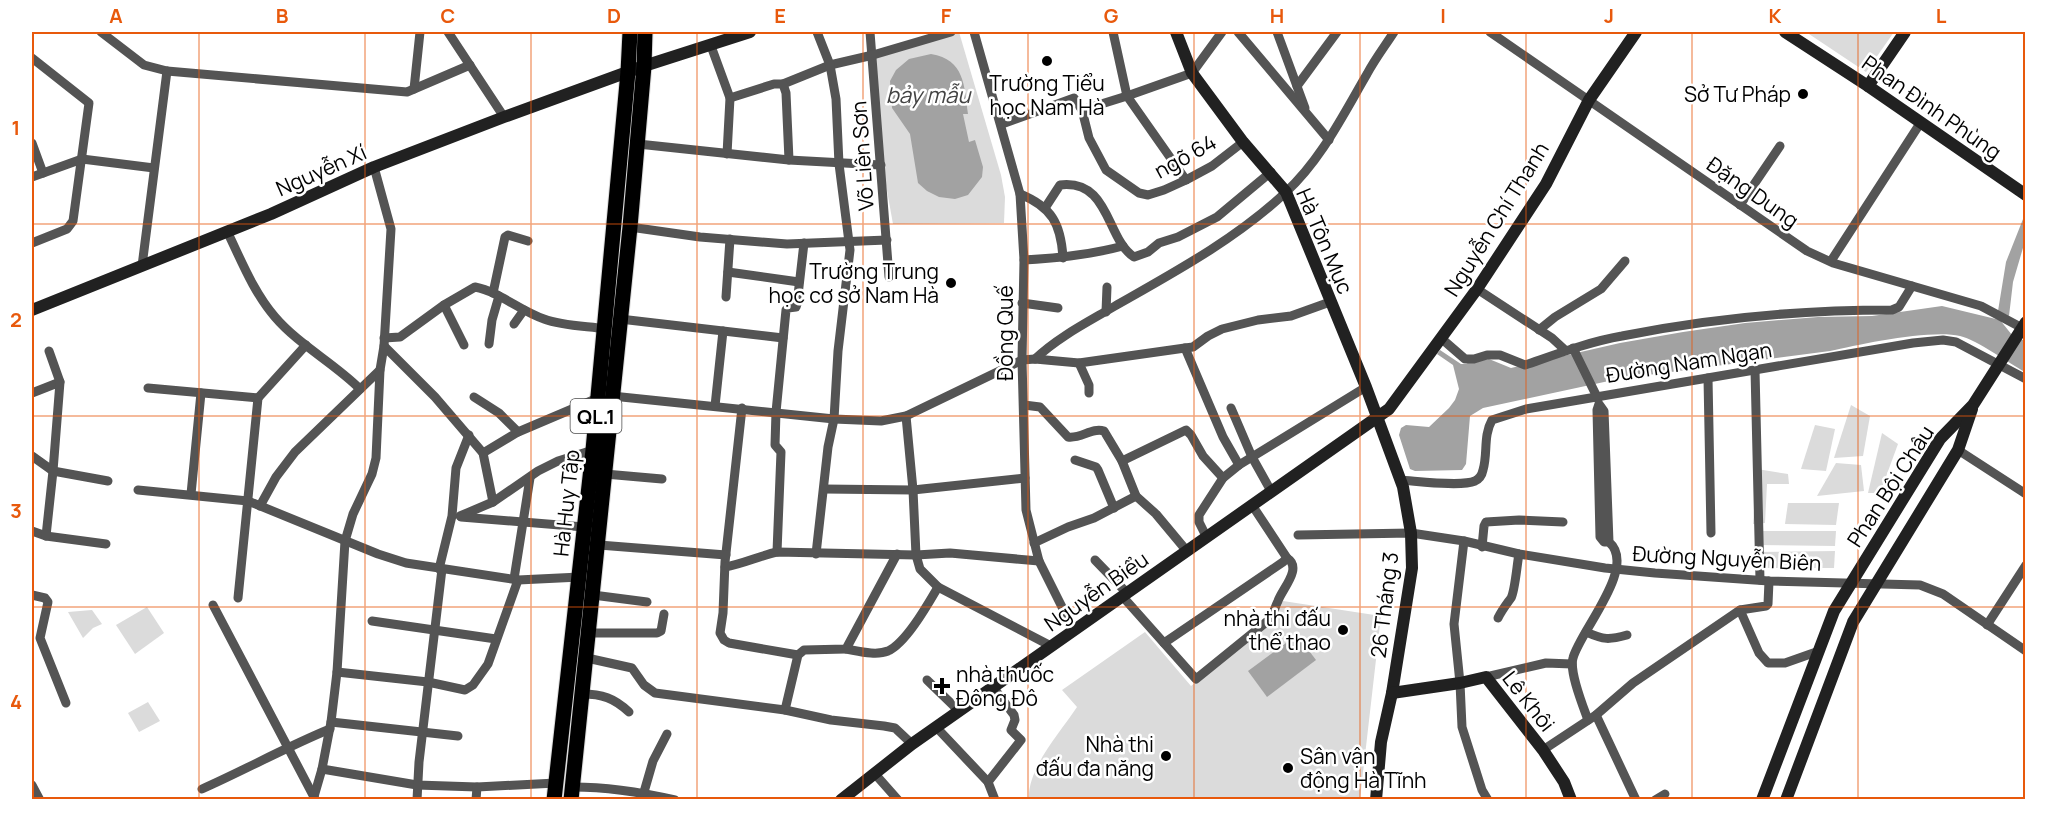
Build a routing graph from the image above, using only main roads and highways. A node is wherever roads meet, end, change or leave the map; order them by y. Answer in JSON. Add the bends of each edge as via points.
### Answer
{"nodes":[{"id":1,"x":630,"y":32,"type":"edge"},
{"id":2,"x":645,"y":32,"type":"edge"},
{"id":3,"x":605,"y":397,"type":"junction"},
{"id":4,"x":572,"y":793,"type":"edge"},
{"id":5,"x":554,"y":800,"type":"edge"}],
"edges":[{"from":1,"to":3,"type":"main road","name":"Hà Huy Tập","number":"QL.1","via":[[606,328]]},
{"from":2,"to":3,"type":"main road","name":"Hà Huy Tập","number":"QL.1","via":[[620,319]]},
{"from":3,"to":4,"type":"main road","name":"Hà Huy Tập","number":"QL.1","via":[[605,474]]},
{"from":3,"to":5,"type":"main road","name":"Hà Huy Tập","number":"QL.1","via":[[593,450]]}]}
